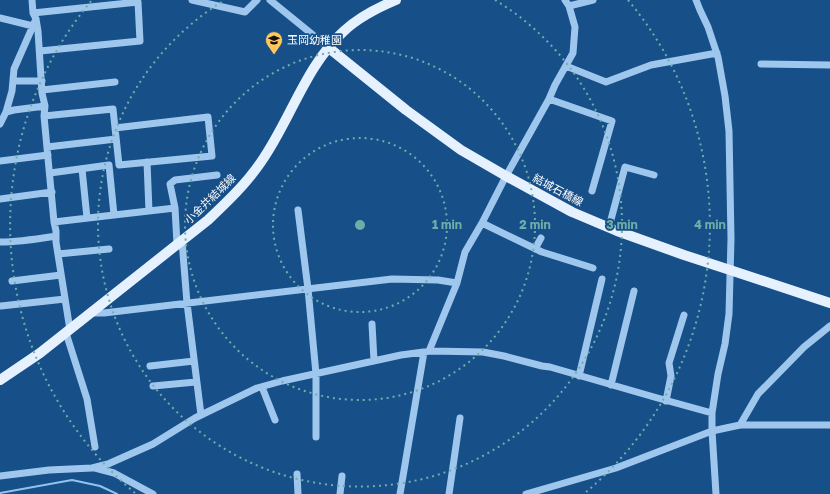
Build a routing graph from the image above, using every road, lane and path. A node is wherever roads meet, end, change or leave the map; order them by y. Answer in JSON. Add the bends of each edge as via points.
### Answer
{"nodes":[{"id":1,"x":32,"y":0,"type":"edge"},
{"id":2,"x":192,"y":0,"type":"edge"},
{"id":3,"x":257,"y":0,"type":"edge"},
{"id":4,"x":270,"y":0,"type":"edge"},
{"id":5,"x":396,"y":0,"type":"edge"},
{"id":6,"x":593,"y":0,"type":"edge"},
{"id":7,"x":696,"y":0,"type":"edge"},
{"id":8,"x":91,"y":3,"type":"edge"},
{"id":9,"x":567,"y":3,"type":"edge"},
{"id":10,"x":0,"y":18,"type":"edge"},
{"id":11,"x":34,"y":19,"type":"junction"},
{"id":12,"x":329,"y":48,"type":"junction"},
{"id":13,"x":40,"y":51,"type":"junction"},
{"id":14,"x":717,"y":53,"type":"junction"},
{"id":15,"x":761,"y":64,"type":"dead end"},
{"id":16,"x":830,"y":65,"type":"edge"},
{"id":17,"x":566,"y":66,"type":"junction"},
{"id":18,"x":13,"y":81,"type":"junction"},
{"id":19,"x":42,"y":81,"type":"junction"},
{"id":20,"x":115,"y":82,"type":"dead end"},
{"id":21,"x":42,"y":90,"type":"junction"},
{"id":22,"x":549,"y":99,"type":"junction"},
{"id":23,"x":45,"y":106,"type":"junction"},
{"id":24,"x":6,"y":112,"type":"junction"},
{"id":25,"x":44,"y":116,"type":"junction"},
{"id":26,"x":0,"y":124,"type":"edge"},
{"id":27,"x":115,"y":128,"type":"junction"},
{"id":28,"x":116,"y":139,"type":"junction"},
{"id":29,"x":47,"y":147,"type":"junction"},
{"id":30,"x":48,"y":155,"type":"junction"},
{"id":31,"x":0,"y":161,"type":"edge"},
{"id":32,"x":147,"y":162,"type":"junction"},
{"id":33,"x":82,"y":169,"type":"junction"},
{"id":34,"x":50,"y":173,"type":"junction"},
{"id":35,"x":217,"y":175,"type":"dead end"},
{"id":36,"x":654,"y":175,"type":"dead end"},
{"id":37,"x":506,"y":176,"type":"junction"},
{"id":38,"x":592,"y":191,"type":"dead end"},
{"id":39,"x":52,"y":192,"type":"junction"},
{"id":40,"x":0,"y":199,"type":"edge"},
{"id":41,"x":175,"y":208,"type":"junction"},
{"id":42,"x":298,"y":210,"type":"dead end"},
{"id":43,"x":149,"y":211,"type":"junction"},
{"id":44,"x":114,"y":215,"type":"junction"},
{"id":45,"x":87,"y":218,"type":"junction"},
{"id":46,"x":54,"y":222,"type":"junction"},
{"id":47,"x":482,"y":223,"type":"junction"},
{"id":48,"x":609,"y":227,"type":"junction"},
{"id":49,"x":56,"y":236,"type":"junction"},
{"id":50,"x":541,"y":238,"type":"dead end"},
{"id":51,"x":0,"y":242,"type":"edge"},
{"id":52,"x":180,"y":242,"type":"junction"},
{"id":53,"x":108,"y":249,"type":"dead end"},
{"id":54,"x":535,"y":249,"type":"junction"},
{"id":55,"x":58,"y":254,"type":"junction"},
{"id":56,"x":593,"y":268,"type":"dead end"},
{"id":57,"x":730,"y":270,"type":"junction"},
{"id":58,"x":61,"y":275,"type":"junction"},
{"id":59,"x":602,"y":279,"type":"dead end"},
{"id":60,"x":12,"y":281,"type":"dead end"},
{"id":61,"x":457,"y":283,"type":"junction"},
{"id":62,"x":308,"y":289,"type":"junction"},
{"id":63,"x":634,"y":291,"type":"dead end"},
{"id":64,"x":65,"y":299,"type":"junction"},
{"id":65,"x":187,"y":303,"type":"junction"},
{"id":66,"x":830,"y":304,"type":"edge"},
{"id":67,"x":1,"y":306,"type":"dead end"},
{"id":68,"x":90,"y":313,"type":"junction"},
{"id":69,"x":684,"y":315,"type":"dead end"},
{"id":70,"x":372,"y":324,"type":"dead end"},
{"id":71,"x":830,"y":326,"type":"edge"},
{"id":72,"x":68,"y":331,"type":"junction"},
{"id":73,"x":426,"y":352,"type":"junction"},
{"id":74,"x":194,"y":361,"type":"junction"},
{"id":75,"x":374,"y":361,"type":"junction"},
{"id":76,"x":150,"y":366,"type":"dead end"},
{"id":77,"x":316,"y":374,"type":"junction"},
{"id":78,"x":579,"y":376,"type":"junction"},
{"id":79,"x":0,"y":380,"type":"edge"},
{"id":80,"x":196,"y":382,"type":"junction"},
{"id":81,"x":611,"y":385,"type":"junction"},
{"id":82,"x":153,"y":386,"type":"dead end"},
{"id":83,"x":262,"y":387,"type":"junction"},
{"id":84,"x":666,"y":401,"type":"junction"},
{"id":85,"x":712,"y":413,"type":"junction"},
{"id":86,"x":200,"y":415,"type":"junction"},
{"id":87,"x":460,"y":418,"type":"dead end"},
{"id":88,"x":275,"y":420,"type":"dead end"},
{"id":89,"x":740,"y":425,"type":"junction"},
{"id":90,"x":830,"y":425,"type":"edge"},
{"id":91,"x":712,"y":431,"type":"junction"},
{"id":92,"x":316,"y":437,"type":"dead end"},
{"id":93,"x":95,"y":447,"type":"dead end"},
{"id":94,"x":92,"y":468,"type":"junction"},
{"id":95,"x":297,"y":474,"type":"dead end"},
{"id":96,"x":0,"y":476,"type":"edge"},
{"id":97,"x":342,"y":476,"type":"dead end"},
{"id":98,"x":153,"y":494,"type":"edge"},
{"id":99,"x":298,"y":494,"type":"edge"},
{"id":100,"x":340,"y":494,"type":"edge"},
{"id":101,"x":400,"y":494,"type":"edge"},
{"id":102,"x":449,"y":494,"type":"edge"},
{"id":103,"x":526,"y":494,"type":"edge"},
{"id":104,"x":716,"y":494,"type":"edge"}],
"edges":[{"from":1,"to":11,"type":"street"},
{"from":2,"to":3,"type":"street","via":[[245,12]]},
{"from":4,"to":12,"type":"street"},
{"from":5,"to":12,"type":"main road","name":"小金井結城線","via":[[364,16],[343,32]]},
{"from":6,"to":9,"type":"street"},
{"from":7,"to":14,"type":"street"},
{"from":8,"to":11,"type":"street"},
{"from":8,"to":13,"type":"street","via":[[138,2],[140,41]]},
{"from":9,"to":17,"type":"street","via":[[575,27],[573,53]]},
{"from":10,"to":11,"type":"street"},
{"from":11,"to":13,"type":"street"},
{"from":11,"to":18,"type":"street","via":[[14,68]]},
{"from":12,"to":37,"type":"main road","name":"結城石橋線","via":[[436,132]]},
{"from":12,"to":52,"type":"main road","name":"小金井結城線","via":[[261,163],[233,197]]},
{"from":13,"to":19,"type":"street"},
{"from":14,"to":17,"type":"street","via":[[651,65],[606,82]]},
{"from":14,"to":57,"type":"street","via":[[729,131]]},
{"from":15,"to":16,"type":"street"},
{"from":17,"to":22,"type":"street"},
{"from":18,"to":19,"type":"street"},
{"from":18,"to":24,"type":"street"},
{"from":19,"to":21,"type":"street"},
{"from":20,"to":21,"type":"street"},
{"from":21,"to":23,"type":"street"},
{"from":22,"to":37,"type":"street"},
{"from":22,"to":38,"type":"street","via":[[612,121]]},
{"from":23,"to":24,"type":"street"},
{"from":23,"to":25,"type":"street"},
{"from":24,"to":26,"type":"street"},
{"from":25,"to":27,"type":"street","via":[[113,109]]},
{"from":25,"to":29,"type":"street"},
{"from":27,"to":28,"type":"street"},
{"from":27,"to":32,"type":"street","via":[[208,117],[212,156]]},
{"from":28,"to":29,"type":"street"},
{"from":28,"to":32,"type":"street","via":[[119,165]]},
{"from":29,"to":30,"type":"street"},
{"from":30,"to":31,"type":"street"},
{"from":30,"to":34,"type":"street"},
{"from":32,"to":43,"type":"street"},
{"from":33,"to":34,"type":"street"},
{"from":33,"to":44,"type":"street","via":[[109,165]]},
{"from":33,"to":45,"type":"street"},
{"from":34,"to":39,"type":"street"},
{"from":35,"to":41,"type":"street","via":[[175,180],[170,184]]},
{"from":36,"to":48,"type":"street","via":[[625,167]]},
{"from":37,"to":47,"type":"street"},
{"from":37,"to":48,"type":"main road","name":"結城石橋線","via":[[572,212]]},
{"from":39,"to":40,"type":"street"},
{"from":39,"to":46,"type":"street"},
{"from":41,"to":43,"type":"street"},
{"from":41,"to":52,"type":"street"},
{"from":42,"to":62,"type":"street"},
{"from":43,"to":44,"type":"street"},
{"from":44,"to":45,"type":"street"},
{"from":45,"to":46,"type":"street"},
{"from":46,"to":49,"type":"street"},
{"from":47,"to":54,"type":"street"},
{"from":47,"to":61,"type":"street","via":[[464,252]]},
{"from":48,"to":57,"type":"main road","name":"結城石橋線"},
{"from":49,"to":51,"type":"street"},
{"from":49,"to":55,"type":"street"},
{"from":50,"to":54,"type":"street"},
{"from":52,"to":65,"type":"street"},
{"from":52,"to":68,"type":"main road","name":"小金井結城線"},
{"from":53,"to":55,"type":"street"},
{"from":54,"to":56,"type":"street"},
{"from":55,"to":58,"type":"street"},
{"from":57,"to":66,"type":"main road","name":"結城石橋線"},
{"from":57,"to":85,"type":"street","via":[[729,314]]},
{"from":58,"to":60,"type":"street"},
{"from":58,"to":64,"type":"street"},
{"from":59,"to":78,"type":"street"},
{"from":61,"to":62,"type":"street","via":[[392,278]]},
{"from":61,"to":73,"type":"street"},
{"from":62,"to":65,"type":"street"},
{"from":62,"to":77,"type":"street"},
{"from":63,"to":81,"type":"street"},
{"from":64,"to":67,"type":"street"},
{"from":64,"to":72,"type":"street"},
{"from":65,"to":68,"type":"street"},
{"from":65,"to":74,"type":"street"},
{"from":68,"to":72,"type":"main road","name":"小金井結城線"},
{"from":69,"to":84,"type":"street","via":[[669,363],[671,376]]},
{"from":70,"to":75,"type":"street"},
{"from":71,"to":89,"type":"street","via":[[804,347],[758,394]]},
{"from":72,"to":79,"type":"main road","name":"小金井結城線"},
{"from":72,"to":93,"type":"street","via":[[87,399]]},
{"from":73,"to":75,"type":"street"},
{"from":73,"to":78,"type":"street","via":[[483,352]]},
{"from":73,"to":101,"type":"street"},
{"from":74,"to":76,"type":"street"},
{"from":74,"to":80,"type":"street"},
{"from":75,"to":77,"type":"street"},
{"from":77,"to":83,"type":"street"},
{"from":77,"to":92,"type":"street"},
{"from":78,"to":81,"type":"street"},
{"from":80,"to":82,"type":"street"},
{"from":80,"to":86,"type":"street"},
{"from":81,"to":84,"type":"street"},
{"from":83,"to":86,"type":"street"},
{"from":83,"to":88,"type":"street"},
{"from":84,"to":85,"type":"street"},
{"from":85,"to":91,"type":"street"},
{"from":86,"to":94,"type":"street","via":[[153,444],[108,464]]},
{"from":87,"to":102,"type":"street"},
{"from":89,"to":90,"type":"street"},
{"from":89,"to":91,"type":"street"},
{"from":91,"to":103,"type":"street","via":[[616,468]]},
{"from":91,"to":104,"type":"street"},
{"from":94,"to":96,"type":"street"},
{"from":94,"to":98,"type":"street","via":[[114,473]]},
{"from":95,"to":99,"type":"street"},
{"from":97,"to":100,"type":"street"}]}
